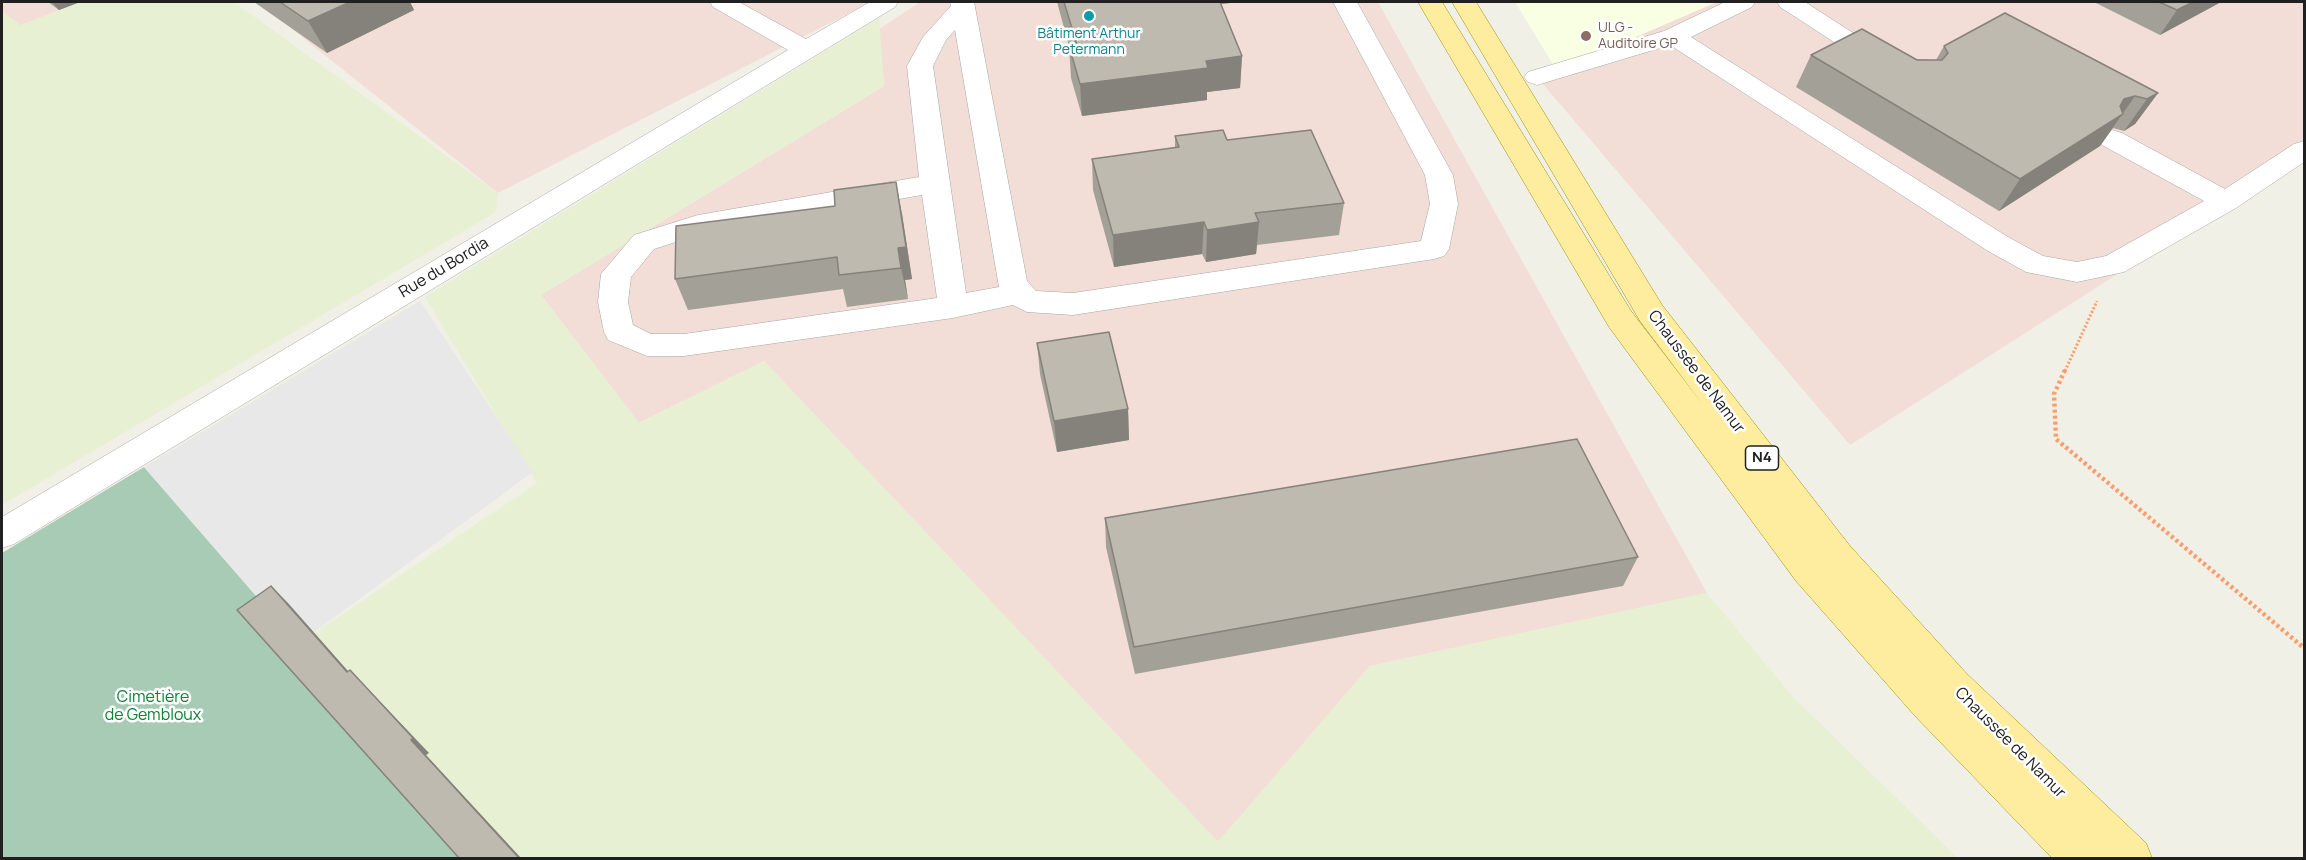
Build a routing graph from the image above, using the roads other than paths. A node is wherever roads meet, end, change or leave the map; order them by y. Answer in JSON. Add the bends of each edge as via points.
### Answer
{"nodes":[{"id":1,"x":722,"y":2,"type":"edge"},
{"id":2,"x":886,"y":2,"type":"edge"},
{"id":3,"x":1345,"y":2,"type":"edge"},
{"id":4,"x":1430,"y":2,"type":"edge"},
{"id":5,"x":1464,"y":2,"type":"edge"},
{"id":6,"x":1743,"y":2,"type":"edge"},
{"id":7,"x":1789,"y":2,"type":"edge"},
{"id":8,"x":963,"y":4,"type":"edge"},
{"id":9,"x":1673,"y":36,"type":"junction"},
{"id":10,"x":807,"y":50,"type":"junction"},
{"id":11,"x":1537,"y":77,"type":"dead end"},
{"id":12,"x":1906,"y":77,"type":"edge"},
{"id":13,"x":2112,"y":139,"type":"edge"},
{"id":14,"x":2304,"y":150,"type":"edge"},
{"id":15,"x":934,"y":184,"type":"junction"},
{"id":16,"x":2226,"y":201,"type":"junction"},
{"id":17,"x":1020,"y":293,"type":"junction"},
{"id":18,"x":953,"y":307,"type":"junction"},
{"id":19,"x":2,"y":534,"type":"edge"},
{"id":20,"x":2080,"y":858,"type":"edge"},
{"id":21,"x":2131,"y":858,"type":"edge"}],
"edges":[{"from":1,"to":10,"type":"street"},
{"from":2,"to":10,"type":"street","name":"Rue du Bordia"},
{"from":3,"to":17,"type":"street","via":[[1438,175],[1444,204],[1434,249],[1073,304],[1027,301]]},
{"from":4,"to":20,"type":"main road","name":"Chaussée de Namur","number":"N4","via":[[1620,319],[1809,570],[1930,705]]},
{"from":5,"to":21,"type":"main road","name":"Chaussée de Namur","number":"N4","via":[[1650,313],[1838,557],[1953,686]]},
{"from":6,"to":9,"type":"street"},
{"from":7,"to":12,"type":"street"},
{"from":8,"to":15,"type":"street","via":[[935,37],[920,66]]},
{"from":8,"to":17,"type":"street","via":[[1013,284]]},
{"from":9,"to":11,"type":"street"},
{"from":9,"to":16,"type":"street","via":[[2036,265],[2077,272],[2114,265]]},
{"from":10,"to":19,"type":"street","name":"Rue du Bordia"},
{"from":13,"to":16,"type":"street"},
{"from":14,"to":16,"type":"street"},
{"from":15,"to":18,"type":"street"},
{"from":15,"to":18,"type":"street","via":[[698,225],[644,242],[616,274],[613,302],[620,332],[647,345],[684,345]]},
{"from":17,"to":18,"type":"street"}]}
